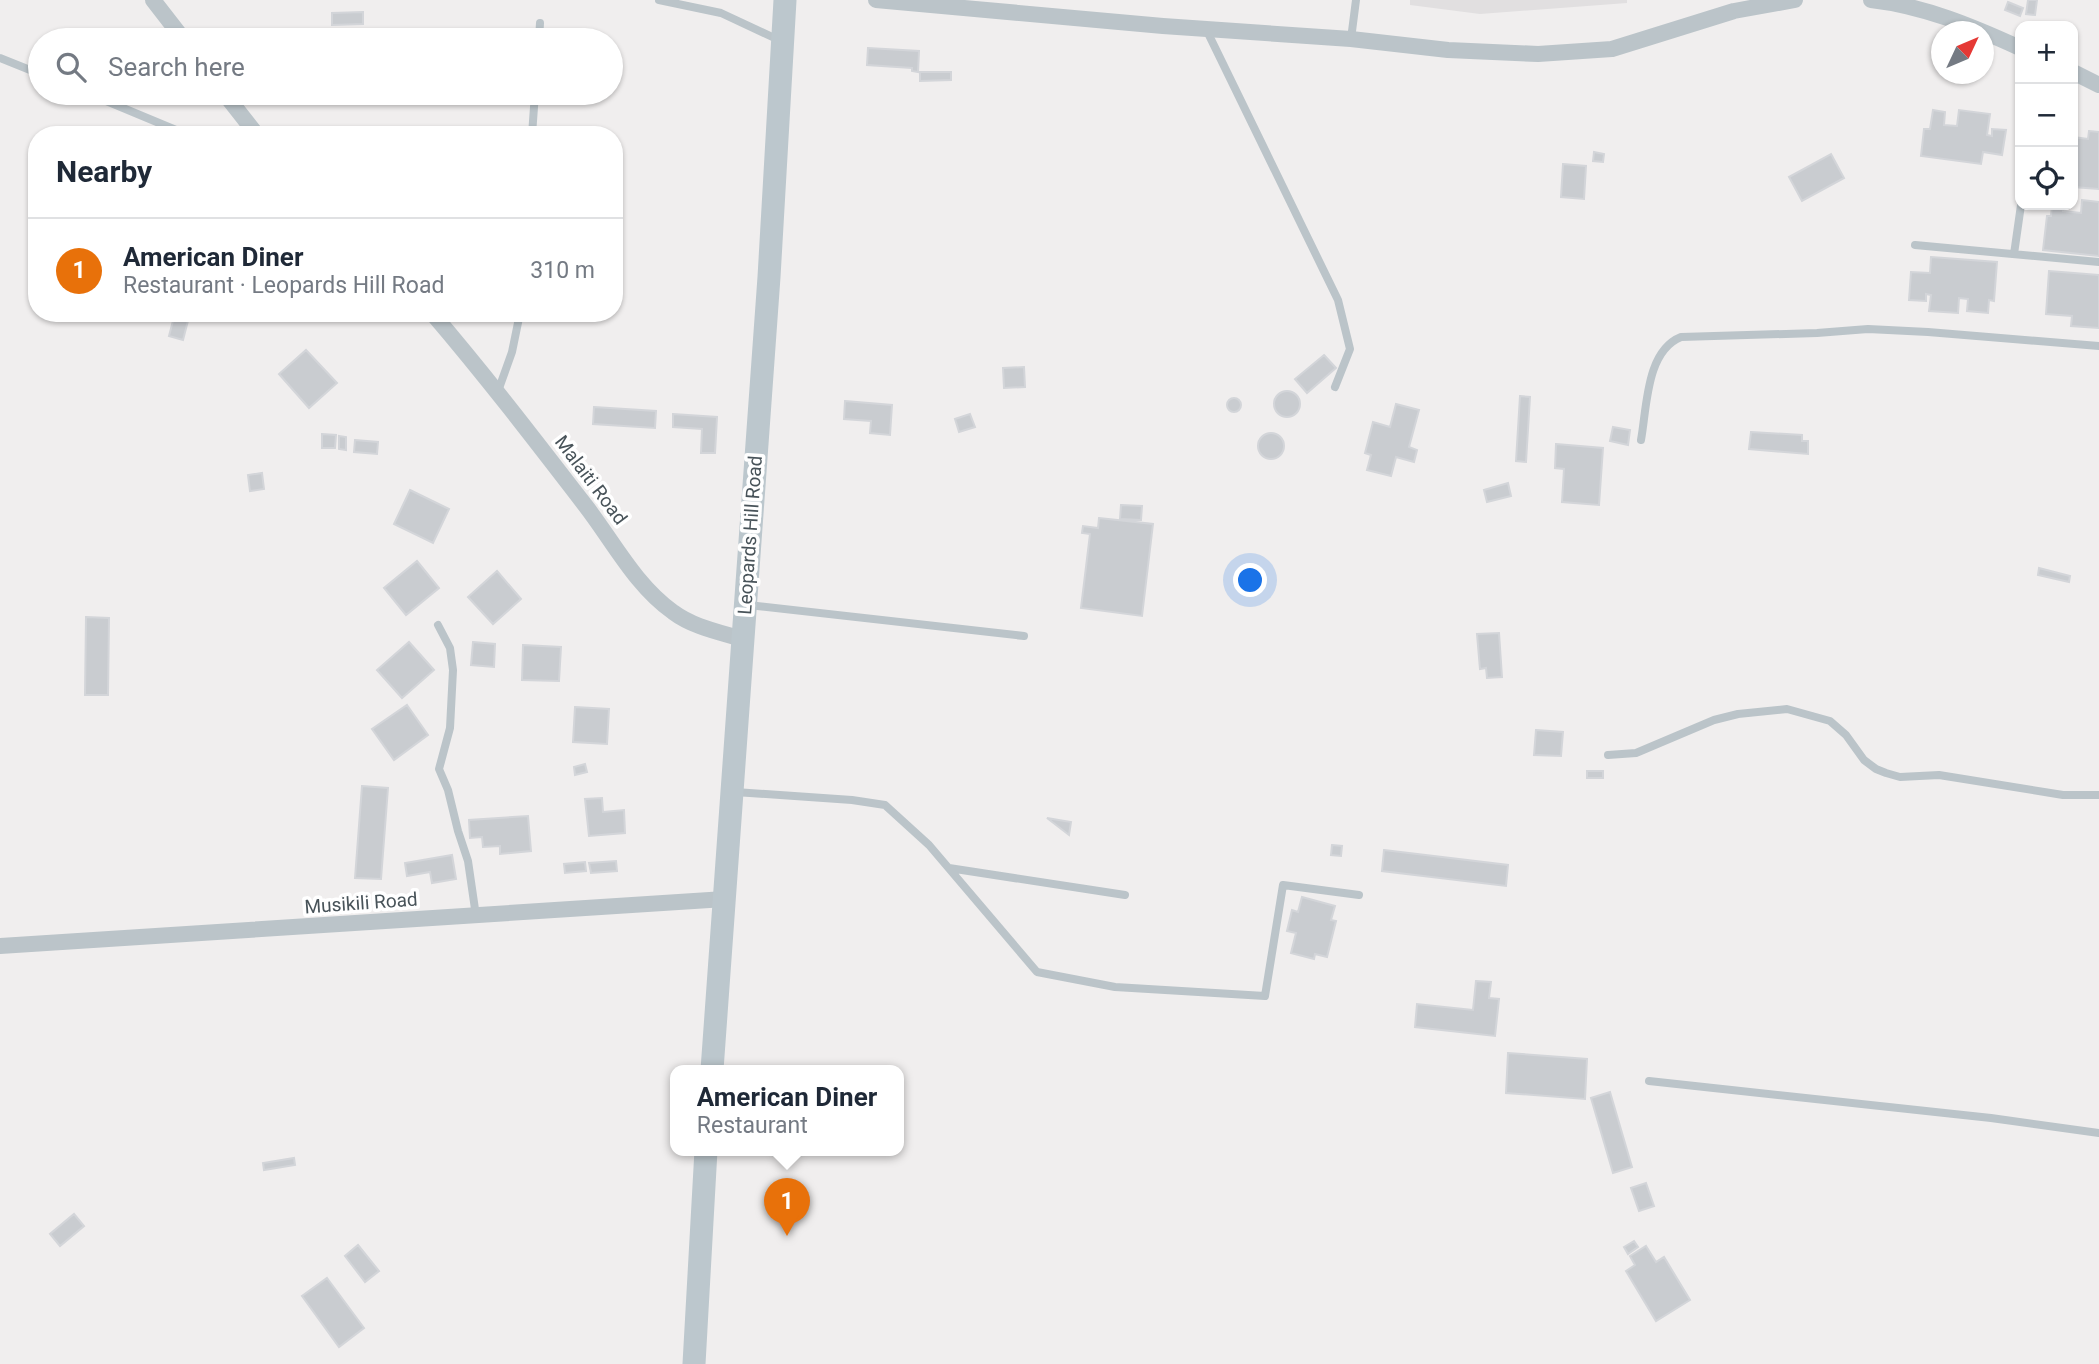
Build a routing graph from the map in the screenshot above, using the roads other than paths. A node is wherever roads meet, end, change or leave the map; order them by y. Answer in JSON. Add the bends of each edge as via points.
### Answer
{"nodes":[{"id":1,"x":153,"y":0,"type":"edge"},
{"id":2,"x":659,"y":0,"type":"edge"},
{"id":3,"x":785,"y":0,"type":"edge"},
{"id":4,"x":876,"y":0,"type":"edge"},
{"id":5,"x":1356,"y":0,"type":"edge"},
{"id":6,"x":1795,"y":0,"type":"edge"},
{"id":7,"x":1871,"y":0,"type":"edge"},
{"id":8,"x":1925,"y":5,"type":"edge"},
{"id":9,"x":540,"y":23,"type":"dead end"},
{"id":10,"x":175,"y":28,"type":"edge"},
{"id":11,"x":540,"y":28,"type":"edge"},
{"id":12,"x":1206,"y":29,"type":"junction"},
{"id":13,"x":1351,"y":39,"type":"junction"},
{"id":14,"x":783,"y":42,"type":"junction"},
{"id":15,"x":2015,"y":46,"type":"edge"},
{"id":16,"x":0,"y":58,"type":"edge"},
{"id":17,"x":28,"y":69,"type":"edge"},
{"id":18,"x":2078,"y":74,"type":"edge"},
{"id":19,"x":2099,"y":85,"type":"edge"},
{"id":20,"x":116,"y":105,"type":"edge"},
{"id":21,"x":233,"y":105,"type":"edge"},
{"id":22,"x":534,"y":105,"type":"edge"},
{"id":23,"x":166,"y":126,"type":"edge"},
{"id":24,"x":250,"y":126,"type":"edge"},
{"id":25,"x":533,"y":126,"type":"edge"},
{"id":26,"x":2020,"y":210,"type":"edge"},
{"id":27,"x":1915,"y":245,"type":"dead end"},
{"id":28,"x":2014,"y":254,"type":"junction"},
{"id":29,"x":2099,"y":262,"type":"edge"},
{"id":30,"x":439,"y":322,"type":"edge"},
{"id":31,"x":518,"y":322,"type":"edge"},
{"id":32,"x":2099,"y":346,"type":"edge"},
{"id":33,"x":1335,"y":387,"type":"dead end"},
{"id":34,"x":497,"y":394,"type":"junction"},
{"id":35,"x":1641,"y":440,"type":"dead end"},
{"id":36,"x":745,"y":605,"type":"junction"},
{"id":37,"x":438,"y":625,"type":"dead end"},
{"id":38,"x":1024,"y":636,"type":"dead end"},
{"id":39,"x":742,"y":639,"type":"junction"},
{"id":40,"x":1608,"y":755,"type":"dead end"},
{"id":41,"x":732,"y":792,"type":"junction"},
{"id":42,"x":2099,"y":795,"type":"edge"},
{"id":43,"x":949,"y":868,"type":"junction"},
{"id":44,"x":1125,"y":895,"type":"dead end"},
{"id":45,"x":1359,"y":895,"type":"dead end"},
{"id":46,"x":725,"y":899,"type":"junction"},
{"id":47,"x":477,"y":916,"type":"junction"},
{"id":48,"x":0,"y":946,"type":"edge"},
{"id":49,"x":712,"y":1065,"type":"edge"},
{"id":50,"x":1649,"y":1081,"type":"dead end"},
{"id":51,"x":2099,"y":1133,"type":"edge"},
{"id":52,"x":706,"y":1156,"type":"edge"},
{"id":53,"x":694,"y":1364,"type":"edge"}],
"edges":[{"from":1,"to":10,"type":"street"},
{"from":2,"to":14,"type":"lane","via":[[721,13]]},
{"from":3,"to":14,"type":"main road","name":"Leopards Hill Road"},
{"from":4,"to":12,"type":"street"},
{"from":5,"to":13,"type":"lane"},
{"from":6,"to":13,"type":"street","via":[[1734,11],[1612,48],[1574,52],[1448,50]]},
{"from":7,"to":8,"type":"street"},
{"from":8,"to":15,"type":"street"},
{"from":9,"to":11,"type":"lane"},
{"from":12,"to":13,"type":"street"},
{"from":12,"to":33,"type":"lane","via":[[1338,300],[1350,349]]},
{"from":14,"to":36,"type":"main road","name":"Leopards Hill Road"},
{"from":16,"to":17,"type":"lane"},
{"from":18,"to":19,"type":"street"},
{"from":20,"to":23,"type":"lane"},
{"from":21,"to":24,"type":"street"},
{"from":22,"to":25,"type":"lane"},
{"from":26,"to":28,"type":"lane"},
{"from":27,"to":28,"type":"lane"},
{"from":28,"to":29,"type":"lane"},
{"from":30,"to":34,"type":"street","name":"Malaiti Road"},
{"from":31,"to":34,"type":"lane"},
{"from":32,"to":35,"type":"lane","via":[[1868,329],[1681,337],[1666,345],[1654,366]]},
{"from":34,"to":39,"type":"street","name":"Malaiti Road","via":[[651,594],[690,622]]},
{"from":36,"to":38,"type":"lane"},
{"from":36,"to":39,"type":"main road","name":"Leopards Hill Road"},
{"from":37,"to":47,"type":"lane","via":[[450,648],[453,670],[450,728],[439,769],[468,861]]},
{"from":39,"to":41,"type":"main road","name":"Leopards Hill Road"},
{"from":40,"to":42,"type":"lane","via":[[1636,753],[1714,720],[1787,709],[1829,721],[1864,760],[1900,777],[1939,775],[2063,795]]},
{"from":41,"to":43,"type":"lane","via":[[884,805]]},
{"from":41,"to":46,"type":"main road","name":"Leopards Hill Road"},
{"from":43,"to":44,"type":"lane"},
{"from":43,"to":45,"type":"lane","via":[[1037,972],[1115,987],[1265,996],[1283,884]]},
{"from":46,"to":47,"type":"street","name":"Musikili Road"},
{"from":46,"to":49,"type":"main road","name":"Leopards Hill Road"},
{"from":47,"to":48,"type":"street","name":"Musikili Road"},
{"from":50,"to":51,"type":"lane"},
{"from":52,"to":53,"type":"main road"}]}
